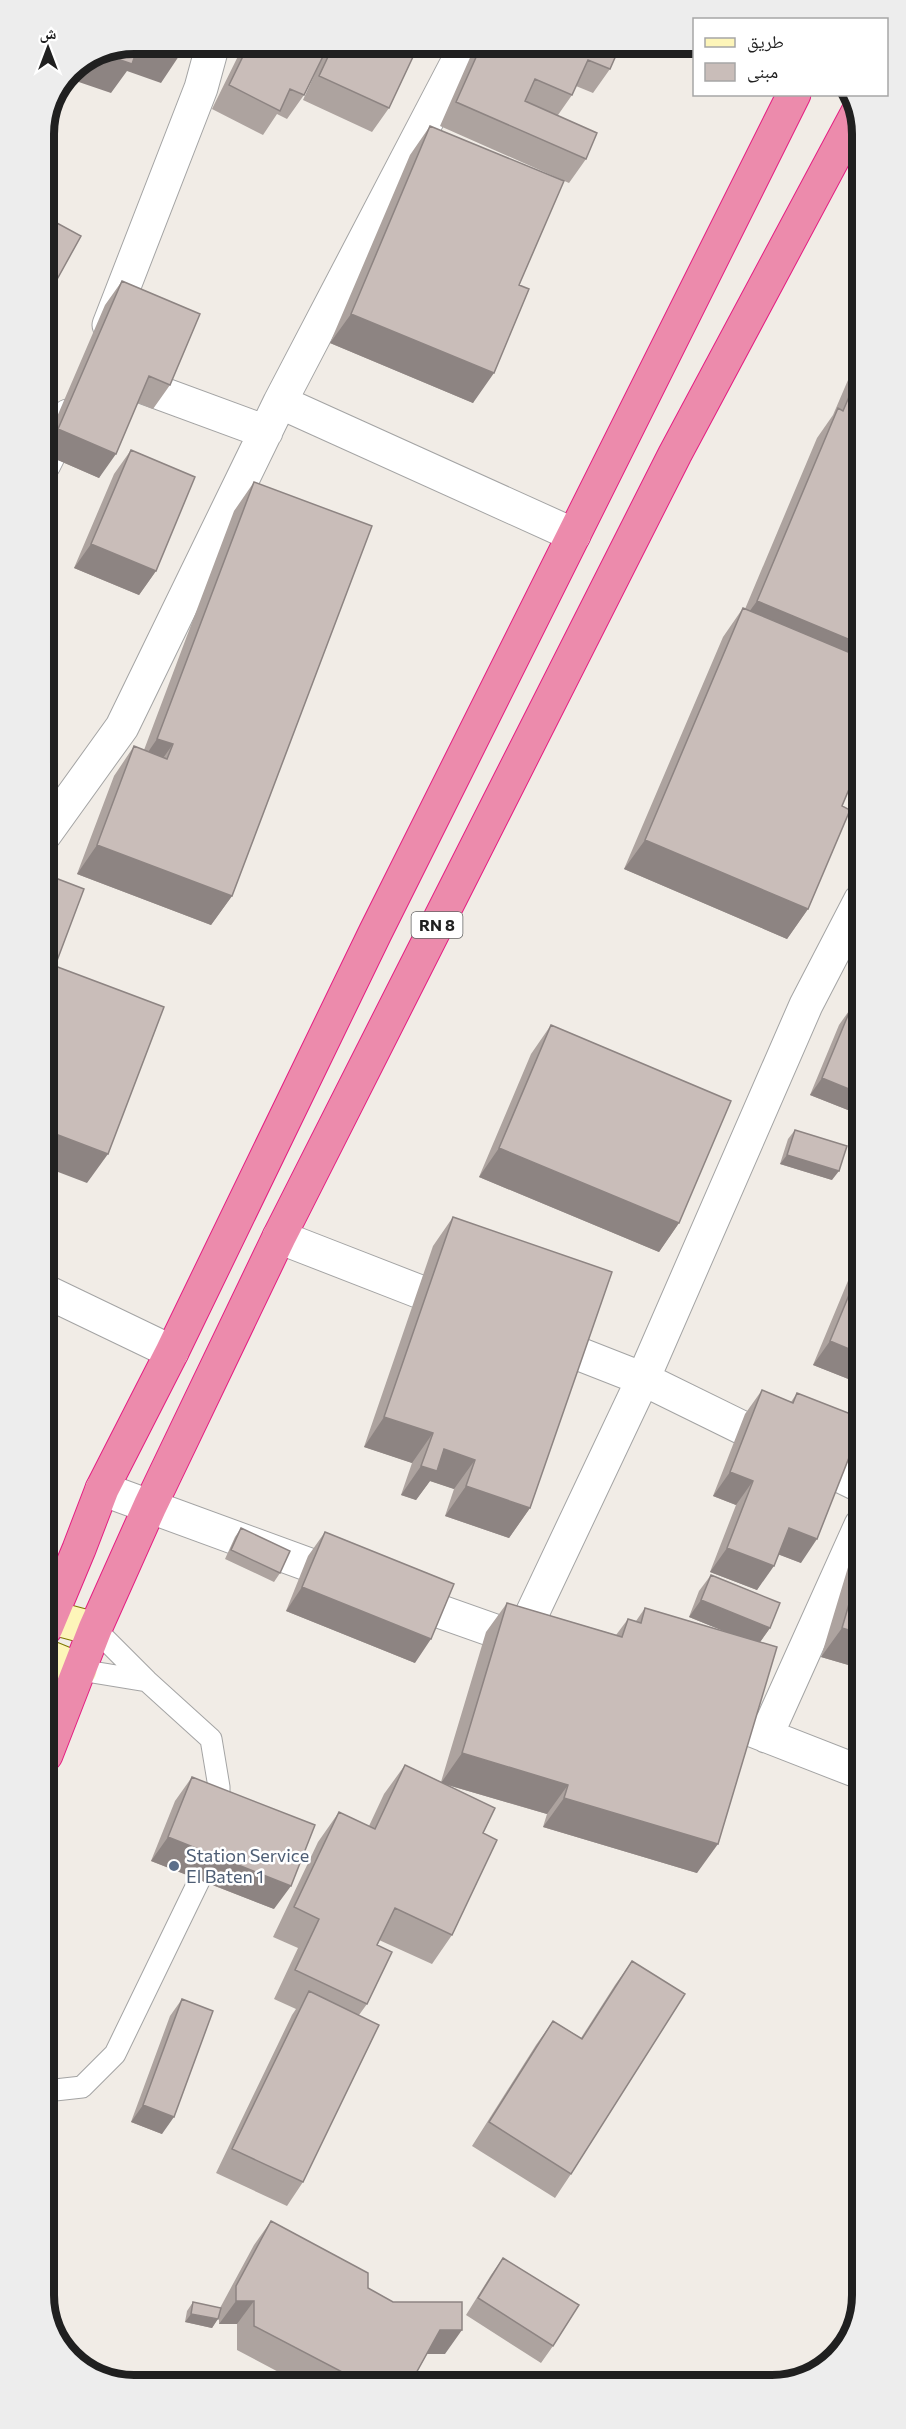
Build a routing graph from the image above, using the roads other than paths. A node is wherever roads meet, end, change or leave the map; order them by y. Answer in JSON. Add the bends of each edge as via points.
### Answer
{"nodes":[{"id":1,"x":210,"y":54,"type":"edge"},
{"id":2,"x":462,"y":54,"type":"edge"},
{"id":3,"x":793,"y":96,"type":"edge"},
{"id":4,"x":851,"y":125,"type":"edge"},
{"id":5,"x":90,"y":371,"type":"junction"},
{"id":6,"x":280,"y":402,"type":"junction"},
{"id":7,"x":266,"y":432,"type":"junction"},
{"id":8,"x":54,"y":444,"type":"edge"},
{"id":9,"x":574,"y":535,"type":"junction"},
{"id":10,"x":54,"y":819,"type":"edge"},
{"id":11,"x":852,"y":916,"type":"edge"},
{"id":12,"x":279,"y":1237,"type":"junction"},
{"id":13,"x":54,"y":1295,"type":"edge"},
{"id":14,"x":172,"y":1352,"type":"junction"},
{"id":15,"x":643,"y":1379,"type":"junction"},
{"id":16,"x":852,"y":1482,"type":"edge"},
{"id":17,"x":102,"y":1489,"type":"junction"},
{"id":18,"x":150,"y":1506,"type":"junction"},
{"id":19,"x":852,"y":1545,"type":"edge"},
{"id":20,"x":54,"y":1605,"type":"edge"},
{"id":21,"x":54,"y":1621,"type":"edge"},
{"id":22,"x":95,"y":1629,"type":"junction"},
{"id":23,"x":520,"y":1639,"type":"junction"},
{"id":24,"x":563,"y":1656,"type":"edge"},
{"id":25,"x":54,"y":1659,"type":"edge"},
{"id":26,"x":81,"y":1670,"type":"junction"},
{"id":27,"x":147,"y":1681,"type":"junction"},
{"id":28,"x":681,"y":1702,"type":"edge"},
{"id":29,"x":54,"y":1736,"type":"edge"},
{"id":30,"x":766,"y":1736,"type":"junction"},
{"id":31,"x":852,"y":1769,"type":"edge"},
{"id":32,"x":54,"y":2090,"type":"edge"}],
"edges":[{"from":1,"to":5,"type":"street","via":[[201,88]]},
{"from":2,"to":6,"type":"street"},
{"from":3,"to":9,"type":"highway","number":"RN 8"},
{"from":4,"to":12,"type":"highway","number":"RN 8","via":[[675,454]]},
{"from":5,"to":7,"type":"street"},
{"from":5,"to":8,"type":"street"},
{"from":6,"to":7,"type":"street"},
{"from":6,"to":9,"type":"street"},
{"from":7,"to":10,"type":"street","via":[[122,727]]},
{"from":9,"to":14,"type":"highway","number":"RN 8"},
{"from":11,"to":15,"type":"street","via":[[806,1005]]},
{"from":12,"to":15,"type":"street"},
{"from":12,"to":18,"type":"highway","number":"RN 8"},
{"from":13,"to":14,"type":"street"},
{"from":14,"to":17,"type":"highway","number":"RN 8"},
{"from":15,"to":16,"type":"street"},
{"from":15,"to":23,"type":"street"},
{"from":17,"to":18,"type":"street"},
{"from":17,"to":20,"type":"highway","number":"RN 8"},
{"from":18,"to":22,"type":"highway","number":"RN 8"},
{"from":18,"to":23,"type":"street"},
{"from":19,"to":30,"type":"street"},
{"from":21,"to":22,"type":"street"},
{"from":22,"to":26,"type":"highway","number":"RN 8"},
{"from":22,"to":27,"type":"lane"},
{"from":23,"to":24,"type":"street"},
{"from":25,"to":26,"type":"street"},
{"from":26,"to":27,"type":"lane"},
{"from":26,"to":29,"type":"highway","number":"RN 8"},
{"from":27,"to":32,"type":"lane","via":[[211,1739],[219,1787],[214,1851],[115,2054],[82,2087]]},
{"from":28,"to":30,"type":"street"},
{"from":30,"to":31,"type":"street"}]}
